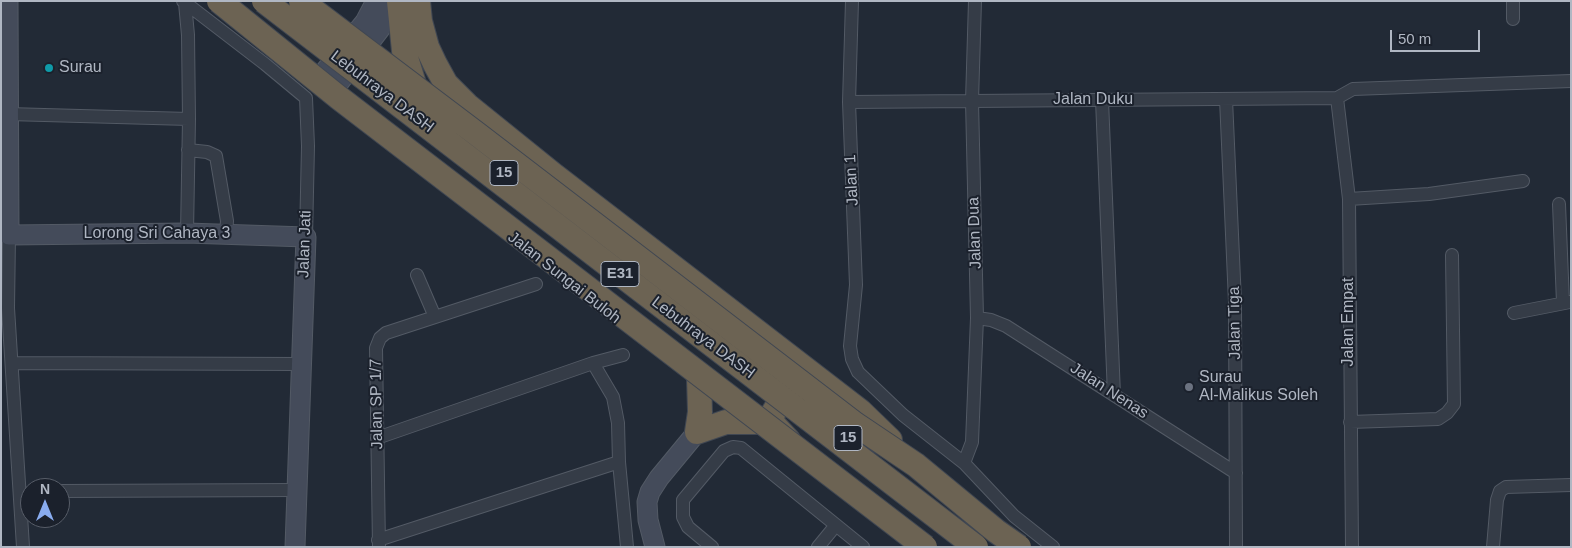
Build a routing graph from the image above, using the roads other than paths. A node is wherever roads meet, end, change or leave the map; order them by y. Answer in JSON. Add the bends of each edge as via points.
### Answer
{"nodes":[{"id":1,"x":8,"y":1,"type":"edge"},
{"id":2,"x":212,"y":1,"type":"edge"},
{"id":3,"x":219,"y":1,"type":"edge"},
{"id":4,"x":264,"y":1,"type":"edge"},
{"id":5,"x":270,"y":1,"type":"edge"},
{"id":6,"x":301,"y":1,"type":"edge"},
{"id":7,"x":376,"y":1,"type":"edge"},
{"id":8,"x":394,"y":1,"type":"edge"},
{"id":9,"x":399,"y":1,"type":"edge"},
{"id":10,"x":418,"y":1,"type":"edge"},
{"id":11,"x":852,"y":1,"type":"edge"},
{"id":12,"x":975,"y":1,"type":"edge"},
{"id":13,"x":1513,"y":1,"type":"edge"},
{"id":14,"x":184,"y":2,"type":"edge"},
{"id":15,"x":1513,"y":19,"type":"dead end"},
{"id":16,"x":348,"y":56,"type":"junction"},
{"id":17,"x":1571,"y":81,"type":"edge"},
{"id":18,"x":318,"y":91,"type":"junction"},
{"id":19,"x":1337,"y":98,"type":"junction"},
{"id":20,"x":1226,"y":99,"type":"junction"},
{"id":21,"x":1102,"y":100,"type":"junction"},
{"id":22,"x":972,"y":101,"type":"junction"},
{"id":23,"x":849,"y":102,"type":"junction"},
{"id":24,"x":8,"y":114,"type":"junction"},
{"id":25,"x":189,"y":120,"type":"junction"},
{"id":26,"x":436,"y":120,"type":"junction"},
{"id":27,"x":188,"y":150,"type":"junction"},
{"id":28,"x":1523,"y":181,"type":"dead end"},
{"id":29,"x":1348,"y":199,"type":"junction"},
{"id":30,"x":1559,"y":204,"type":"dead end"},
{"id":31,"x":187,"y":233,"type":"junction"},
{"id":32,"x":226,"y":233,"type":"junction"},
{"id":33,"x":9,"y":235,"type":"junction"},
{"id":34,"x":306,"y":237,"type":"junction"},
{"id":35,"x":1452,"y":255,"type":"dead end"},
{"id":36,"x":417,"y":275,"type":"dead end"},
{"id":37,"x":536,"y":284,"type":"dead end"},
{"id":38,"x":1568,"y":304,"type":"edge"},
{"id":39,"x":5,"y":308,"type":"edge"},
{"id":40,"x":1514,"y":313,"type":"dead end"},
{"id":41,"x":435,"y":317,"type":"junction"},
{"id":42,"x":977,"y":318,"type":"junction"},
{"id":43,"x":708,"y":330,"type":"junction"},
{"id":44,"x":623,"y":355,"type":"dead end"},
{"id":45,"x":674,"y":361,"type":"junction"},
{"id":46,"x":12,"y":363,"type":"junction"},
{"id":47,"x":593,"y":363,"type":"junction"},
{"id":48,"x":302,"y":364,"type":"junction"},
{"id":49,"x":699,"y":378,"type":"junction"},
{"id":50,"x":1114,"y":395,"type":"junction"},
{"id":51,"x":797,"y":399,"type":"junction"},
{"id":52,"x":758,"y":422,"type":"junction"},
{"id":53,"x":1350,"y":422,"type":"junction"},
{"id":54,"x":697,"y":432,"type":"junction"},
{"id":55,"x":377,"y":438,"type":"junction"},
{"id":56,"x":804,"y":458,"type":"junction"},
{"id":57,"x":619,"y":462,"type":"junction"},
{"id":58,"x":964,"y":463,"type":"junction"},
{"id":59,"x":916,"y":465,"type":"junction"},
{"id":60,"x":1236,"y":473,"type":"junction"},
{"id":61,"x":24,"y":478,"type":"edge"},
{"id":62,"x":1571,"y":486,"type":"edge"},
{"id":63,"x":297,"y":490,"type":"junction"},
{"id":64,"x":70,"y":491,"type":"edge"},
{"id":65,"x":836,"y":525,"type":"junction"},
{"id":66,"x":24,"y":528,"type":"edge"},
{"id":67,"x":379,"y":543,"type":"edge"},
{"id":68,"x":23,"y":547,"type":"edge"},
{"id":69,"x":295,"y":547,"type":"edge"},
{"id":70,"x":627,"y":547,"type":"edge"},
{"id":71,"x":655,"y":547,"type":"edge"},
{"id":72,"x":712,"y":547,"type":"edge"},
{"id":73,"x":818,"y":547,"type":"edge"},
{"id":74,"x":863,"y":547,"type":"edge"},
{"id":75,"x":923,"y":547,"type":"edge"},
{"id":76,"x":976,"y":547,"type":"edge"},
{"id":77,"x":989,"y":547,"type":"edge"},
{"id":78,"x":1019,"y":547,"type":"edge"},
{"id":79,"x":1053,"y":547,"type":"edge"},
{"id":80,"x":1236,"y":547,"type":"edge"},
{"id":81,"x":1352,"y":547,"type":"edge"},
{"id":82,"x":1493,"y":547,"type":"edge"}],
"edges":[{"from":1,"to":24,"type":"street"},
{"from":2,"to":18,"type":"highway","name":"Jalan Sungai Buloh","number":"15"},
{"from":3,"to":75,"type":"highway","name":"Lebuhraya DASH","number":"E31","bridge":true,"via":[[338,97]]},
{"from":4,"to":76,"type":"highway","name":"Lebuhraya DASH","number":"E31","bridge":true},
{"from":5,"to":16,"type":"highway","number":"15"},
{"from":6,"to":59,"type":"highway","bridge":true,"via":[[855,424]]},
{"from":7,"to":16,"type":"street"},
{"from":8,"to":16,"type":"street","via":[[380,29]]},
{"from":9,"to":26,"type":"highway","via":[[404,51],[410,74],[422,104]]},
{"from":10,"to":59,"type":"highway","bridge":true,"via":[[427,47],[435,64],[446,84],[467,105],[860,411]]},
{"from":11,"to":23,"type":"street","name":"Jalan 1"},
{"from":12,"to":22,"type":"street","name":"Jalan Dua"},
{"from":13,"to":15,"type":"street"},
{"from":14,"to":18,"type":"street"},
{"from":14,"to":25,"type":"street","via":[[188,35]]},
{"from":16,"to":18,"type":"street"},
{"from":16,"to":26,"type":"highway","number":"15"},
{"from":17,"to":19,"type":"street","via":[[1353,88]]},
{"from":18,"to":34,"type":"street","name":"Jalan Jati","via":[[308,146]]},
{"from":18,"to":45,"type":"highway","name":"Jalan Sungai Buloh","number":"15","via":[[614,319]]},
{"from":19,"to":20,"type":"street","name":"Jalan Duku"},
{"from":19,"to":29,"type":"street","name":"Jalan Empat"},
{"from":20,"to":21,"type":"street","name":"Jalan Duku"},
{"from":20,"to":60,"type":"street","name":"Jalan Tiga","via":[[1235,302]]},
{"from":21,"to":22,"type":"street","name":"Jalan Duku"},
{"from":21,"to":50,"type":"street"},
{"from":22,"to":23,"type":"street","name":"Jalan Duku"},
{"from":22,"to":42,"type":"street","name":"Jalan Dua"},
{"from":23,"to":58,"type":"street","name":"Jalan 1","via":[[856,285],[850,346],[852,359],[858,372],[903,415]]},
{"from":24,"to":25,"type":"street"},
{"from":24,"to":33,"type":"street"},
{"from":25,"to":27,"type":"street"},
{"from":26,"to":43,"type":"highway","number":"15"},
{"from":27,"to":31,"type":"street"},
{"from":27,"to":32,"type":"street","via":[[216,156]]},
{"from":28,"to":29,"type":"street","via":[[1430,194]]},
{"from":29,"to":53,"type":"street","name":"Jalan Empat"},
{"from":30,"to":38,"type":"street"},
{"from":31,"to":32,"type":"street","name":"Lorong Sri Cahaya 3"},
{"from":31,"to":33,"type":"street","name":"Lorong Sri Cahaya 3"},
{"from":32,"to":34,"type":"street","name":"Lorong Sri Cahaya 3"},
{"from":33,"to":39,"type":"street"},
{"from":34,"to":48,"type":"street","name":"Jalan Jati"},
{"from":35,"to":53,"type":"street","via":[[1454,404],[1438,419]]},
{"from":36,"to":41,"type":"street"},
{"from":37,"to":41,"type":"street","name":"Jalan SP 1/7"},
{"from":38,"to":40,"type":"street"},
{"from":39,"to":46,"type":"street"},
{"from":41,"to":55,"type":"street","name":"Jalan SP 1/7","via":[[386,333],[380,338],[376,348]]},
{"from":42,"to":50,"type":"street","name":"Jalan Nenas","via":[[1006,326]]},
{"from":42,"to":58,"type":"street","name":"Jalan Dua","via":[[972,442]]},
{"from":43,"to":45,"type":"highway","via":[[715,357],[706,365]]},
{"from":43,"to":51,"type":"highway","number":"15"},
{"from":44,"to":47,"type":"street"},
{"from":45,"to":49,"type":"highway","name":"Jalan Sungai Buloh","number":"15"},
{"from":46,"to":48,"type":"street"},
{"from":46,"to":61,"type":"street"},
{"from":47,"to":55,"type":"street"},
{"from":47,"to":57,"type":"street","via":[[613,397],[618,423]]},
{"from":48,"to":63,"type":"street","name":"Jalan Jati"},
{"from":49,"to":52,"type":"highway","name":"Jalan Sungai Buloh","number":"15"},
{"from":49,"to":54,"type":"highway"},
{"from":50,"to":60,"type":"street","name":"Jalan Nenas"},
{"from":51,"to":56,"type":"highway","via":[[787,398],[778,405],[772,415],[773,424]]},
{"from":51,"to":77,"type":"highway","number":"15"},
{"from":52,"to":54,"type":"highway","via":[[726,422]]},
{"from":52,"to":56,"type":"highway","name":"Jalan Sungai Buloh","number":"15"},
{"from":53,"to":81,"type":"street","name":"Jalan Empat"},
{"from":54,"to":71,"type":"street","via":[[650,492],[648,520]]},
{"from":55,"to":67,"type":"street","name":"Jalan SP 1/7"},
{"from":56,"to":75,"type":"highway","name":"Jalan Sungai Buloh","number":"15"},
{"from":57,"to":67,"type":"street"},
{"from":57,"to":70,"type":"street"},
{"from":58,"to":79,"type":"street","via":[[1014,516]]},
{"from":59,"to":78,"type":"highway","bridge":true},
{"from":60,"to":80,"type":"street","name":"Jalan Tiga"},
{"from":62,"to":82,"type":"street","via":[[1506,487],[1497,500]]},
{"from":63,"to":64,"type":"street"},
{"from":63,"to":69,"type":"street","name":"Jalan Jati"},
{"from":65,"to":72,"type":"street","via":[[741,448],[733,447],[724,450],[683,500],[683,517],[688,527]]},
{"from":65,"to":73,"type":"street"},
{"from":65,"to":74,"type":"street"},
{"from":66,"to":68,"type":"street"}]}
